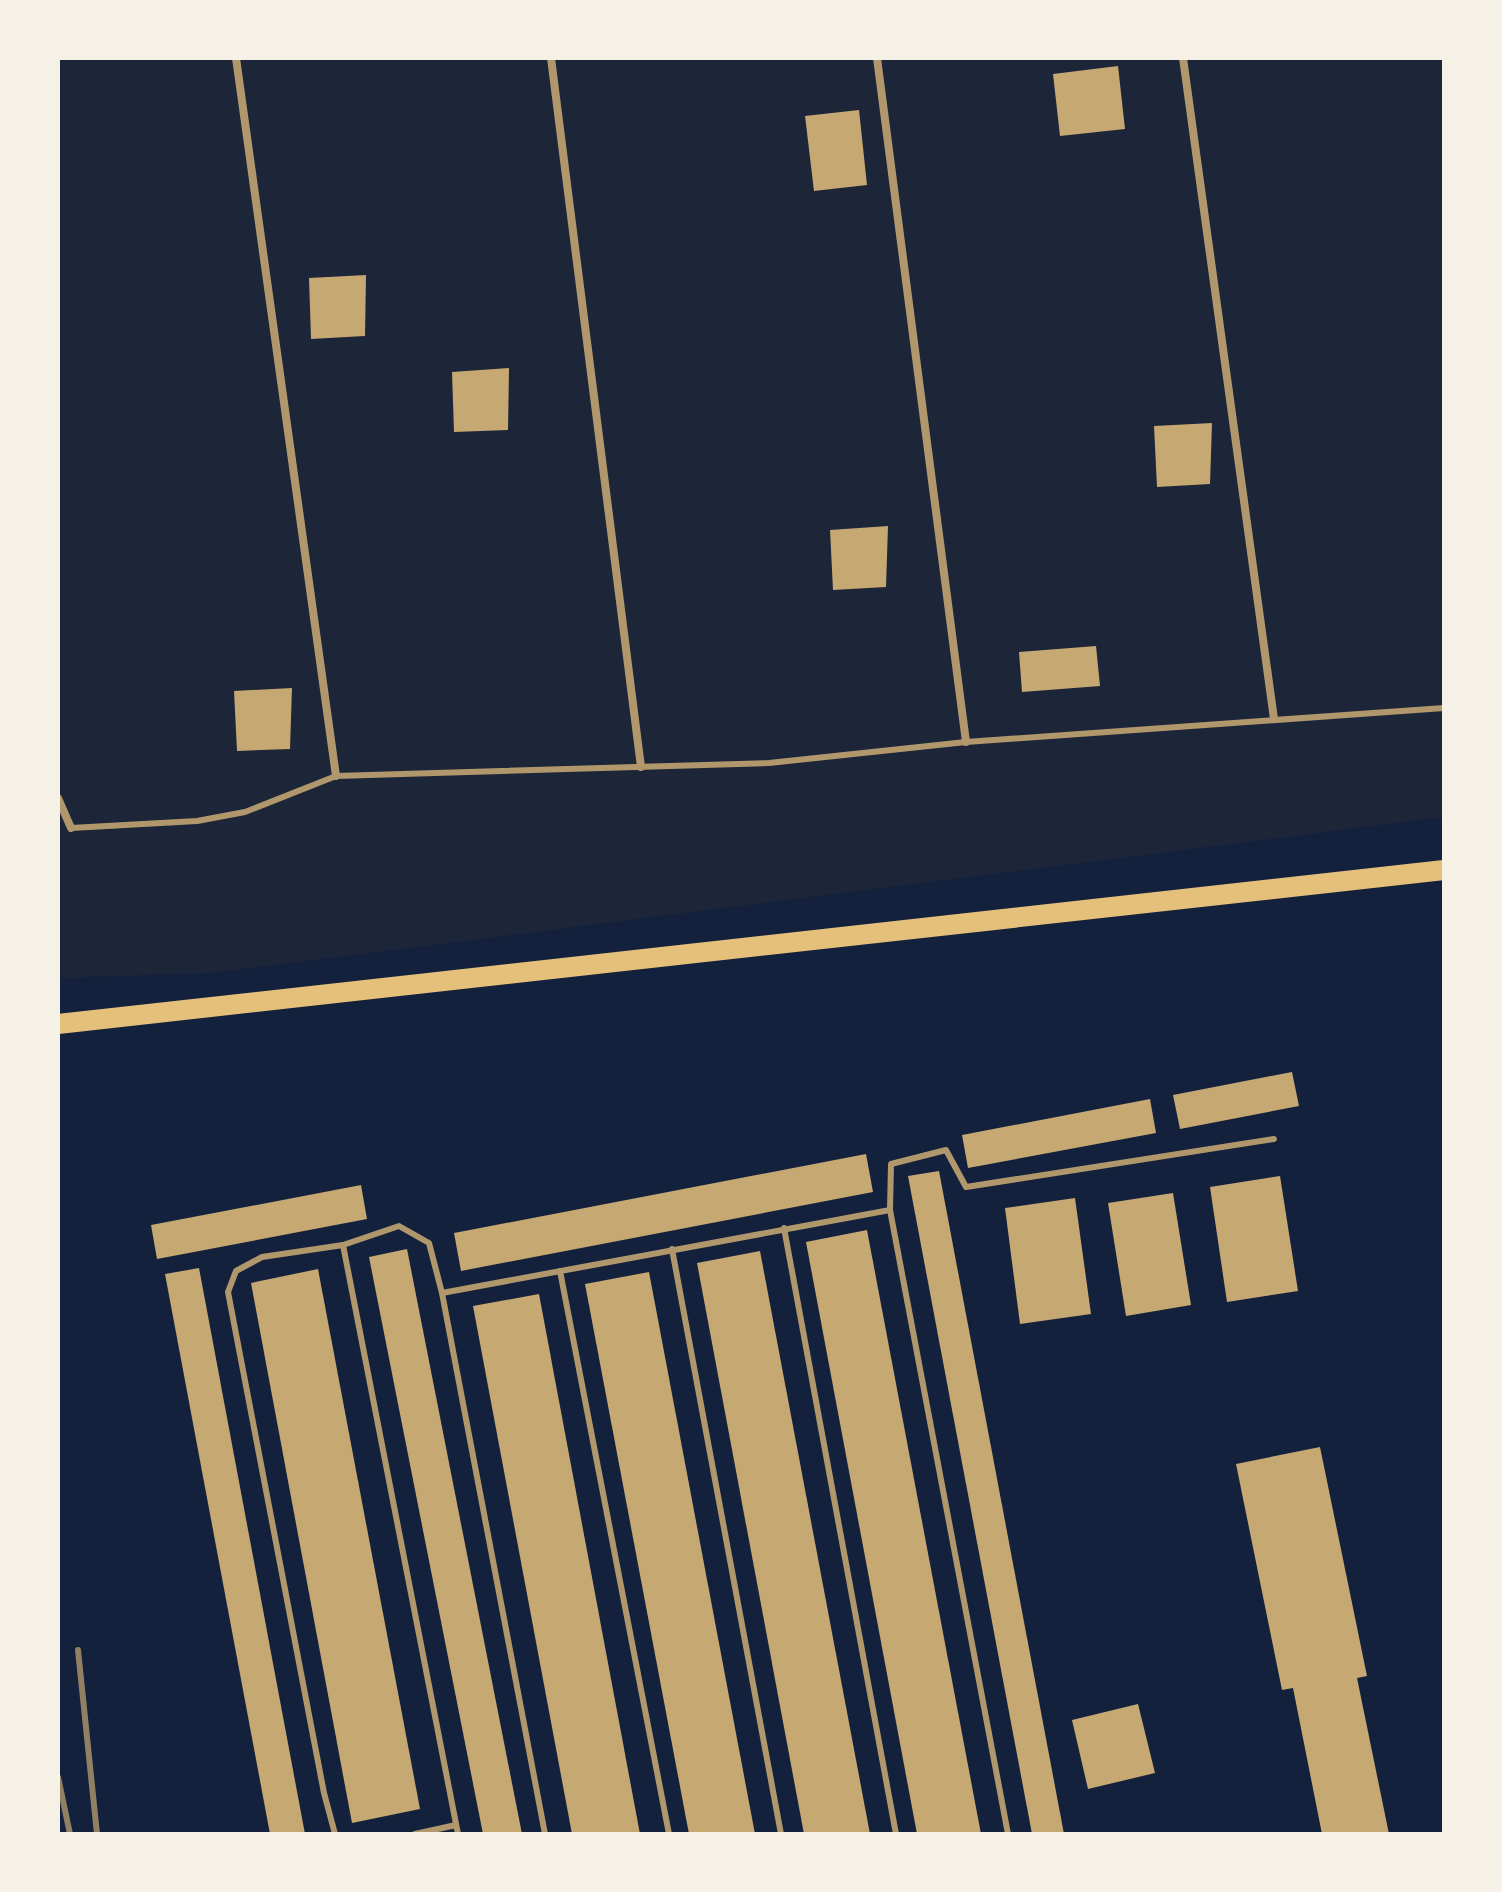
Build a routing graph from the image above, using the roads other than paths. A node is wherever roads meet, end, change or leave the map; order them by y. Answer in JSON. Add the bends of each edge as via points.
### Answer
{"nodes":[{"id":1,"x":236,"y":58,"type":"edge"},
{"id":2,"x":551,"y":58,"type":"edge"},
{"id":3,"x":877,"y":58,"type":"edge"},
{"id":4,"x":1183,"y":58,"type":"edge"},
{"id":5,"x":1444,"y":708,"type":"edge"},
{"id":6,"x":1274,"y":719,"type":"junction"},
{"id":7,"x":966,"y":742,"type":"junction"},
{"id":8,"x":641,"y":767,"type":"junction"},
{"id":9,"x":336,"y":776,"type":"junction"},
{"id":10,"x":58,"y":798,"type":"edge"},
{"id":11,"x":71,"y":828,"type":"joint"},
{"id":12,"x":1444,"y":870,"type":"edge"},
{"id":13,"x":58,"y":1024,"type":"edge"},
{"id":14,"x":1274,"y":1139,"type":"dead end"},
{"id":15,"x":890,"y":1210,"type":"junction"},
{"id":16,"x":784,"y":1228,"type":"junction"},
{"id":17,"x":343,"y":1245,"type":"junction"},
{"id":18,"x":672,"y":1249,"type":"junction"},
{"id":19,"x":560,"y":1271,"type":"junction"},
{"id":20,"x":442,"y":1293,"type":"junction"},
{"id":21,"x":456,"y":1825,"type":"junction"},
{"id":22,"x":335,"y":1834,"type":"edge"},
{"id":23,"x":415,"y":1834,"type":"edge"},
{"id":24,"x":458,"y":1834,"type":"edge"},
{"id":25,"x":545,"y":1834,"type":"edge"},
{"id":26,"x":669,"y":1834,"type":"edge"},
{"id":27,"x":781,"y":1834,"type":"edge"},
{"id":28,"x":896,"y":1834,"type":"edge"},
{"id":29,"x":1008,"y":1834,"type":"edge"}],
"edges":[{"from":1,"to":9,"type":"street"},
{"from":2,"to":8,"type":"street"},
{"from":3,"to":7,"type":"street"},
{"from":4,"to":6,"type":"street"},
{"from":5,"to":6,"type":"lane"},
{"from":6,"to":7,"type":"lane"},
{"from":7,"to":8,"type":"lane","via":[[769,763]]},
{"from":8,"to":9,"type":"lane"},
{"from":9,"to":11,"type":"lane","via":[[233,814]]},
{"from":10,"to":11,"type":"street"},
{"from":12,"to":13,"type":"main road"},
{"from":14,"to":15,"type":"lane","via":[[966,1187],[946,1150],[891,1164]]},
{"from":15,"to":16,"type":"lane"},
{"from":15,"to":29,"type":"lane"},
{"from":16,"to":18,"type":"lane"},
{"from":16,"to":28,"type":"lane"},
{"from":17,"to":20,"type":"lane","via":[[399,1226],[429,1243]]},
{"from":17,"to":21,"type":"lane"},
{"from":17,"to":22,"type":"lane","via":[[262,1257],[236,1271],[228,1292]]},
{"from":18,"to":19,"type":"lane"},
{"from":18,"to":27,"type":"lane"},
{"from":19,"to":20,"type":"lane"},
{"from":19,"to":26,"type":"lane"},
{"from":20,"to":25,"type":"lane"},
{"from":21,"to":23,"type":"lane"},
{"from":21,"to":24,"type":"lane"}]}
